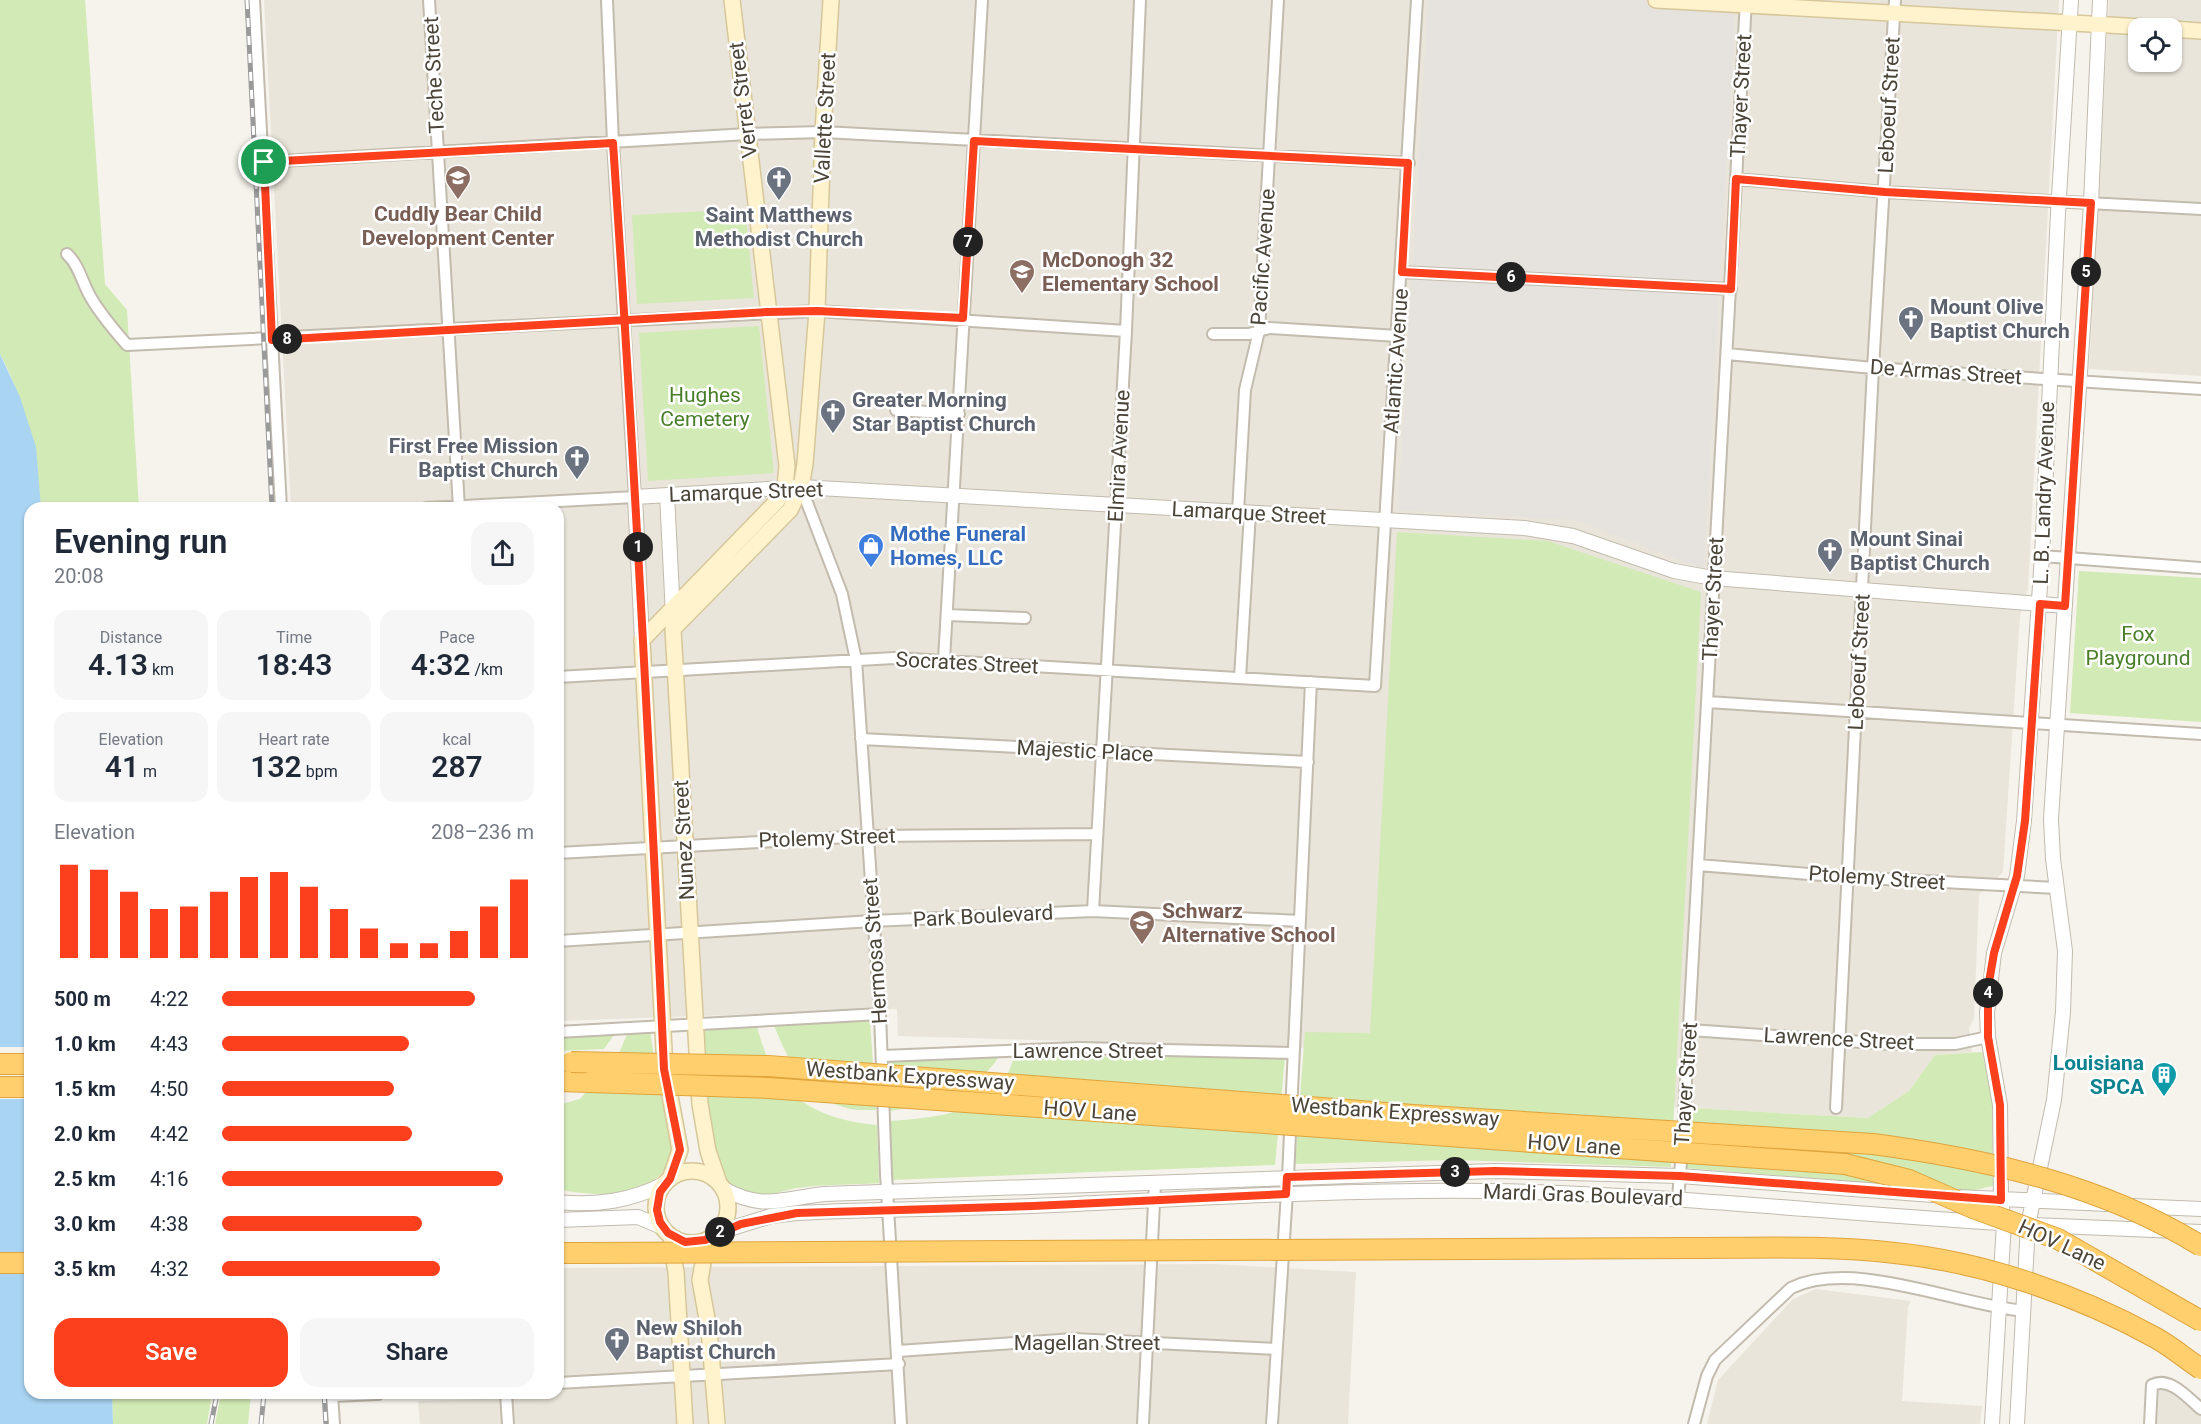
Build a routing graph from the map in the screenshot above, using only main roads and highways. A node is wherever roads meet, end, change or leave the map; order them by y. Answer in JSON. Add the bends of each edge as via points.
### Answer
{"nodes":[{"id":1,"x":732,"y":0,"type":"edge"},
{"id":2,"x":831,"y":0,"type":"edge"},
{"id":3,"x":1656,"y":0,"type":"edge"},
{"id":4,"x":1746,"y":2,"type":"edge"},
{"id":5,"x":1894,"y":7,"type":"edge"},
{"id":6,"x":2128,"y":26,"type":"edge"},
{"id":7,"x":2182,"y":30,"type":"edge"},
{"id":8,"x":2201,"y":31,"type":"edge"},
{"id":9,"x":673,"y":629,"type":"joint"},
{"id":10,"x":642,"y":640,"type":"joint"},
{"id":11,"x":564,"y":1062,"type":"edge"},
{"id":12,"x":0,"y":1064,"type":"edge"},
{"id":13,"x":24,"y":1064,"type":"edge"},
{"id":14,"x":564,"y":1081,"type":"edge"},
{"id":15,"x":0,"y":1087,"type":"edge"},
{"id":16,"x":24,"y":1087,"type":"edge"},
{"id":17,"x":668,"y":1181,"type":"junction"},
{"id":18,"x":721,"y":1185,"type":"junction"},
{"id":19,"x":666,"y":1230,"type":"junction"},
{"id":20,"x":713,"y":1235,"type":"junction"},
{"id":21,"x":2201,"y":1246,"type":"edge"},
{"id":22,"x":564,"y":1253,"type":"edge"},
{"id":23,"x":0,"y":1263,"type":"edge"},
{"id":24,"x":24,"y":1263,"type":"edge"},
{"id":25,"x":2201,"y":1321,"type":"edge"},
{"id":26,"x":2201,"y":1369,"type":"edge"},
{"id":27,"x":685,"y":1424,"type":"edge"},
{"id":28,"x":717,"y":1424,"type":"edge"}],
"edges":[{"from":1,"to":10,"type":"main road","name":"Verret Street","via":[[787,466],[785,487],[777,501]]},
{"from":2,"to":9,"type":"main road","name":"Vallette Street","via":[[817,311],[801,487],[790,510]]},
{"from":3,"to":4,"type":"main road"},
{"from":4,"to":5,"type":"main road"},
{"from":5,"to":6,"type":"main road"},
{"from":7,"to":8,"type":"main road"},
{"from":9,"to":18,"type":"main road","name":"Nunez Street","via":[[702,1119]]},
{"from":10,"to":17,"type":"main road","name":"Nunez Street","via":[[664,1069],[680,1150]]},
{"from":11,"to":21,"type":"highway","name":"Westbank Expressway","bridge":true,"via":[[768,1066],[1413,1115],[1873,1144],[1949,1154],[2022,1171],[2152,1220]]},
{"from":12,"to":13,"type":"highway"},
{"from":14,"to":25,"type":"highway","name":"HOV Lane","bridge":true,"via":[[780,1089],[1845,1164],[1910,1180],[2058,1239]]},
{"from":15,"to":16,"type":"highway"},
{"from":17,"to":18,"type":"main road","via":[[681,1173],[698,1172]]},
{"from":17,"to":19,"type":"main road","via":[[657,1204]]},
{"from":18,"to":20,"type":"main road","via":[[728,1210],[724,1223]]},
{"from":19,"to":20,"type":"main road","via":[[685,1242],[698,1242]]},
{"from":19,"to":27,"type":"main road","via":[[676,1272]]},
{"from":20,"to":28,"type":"main road","via":[[704,1249],[700,1280],[709,1330]]},
{"from":22,"to":26,"type":"highway","bridge":true,"via":[[1686,1248],[1894,1253],[1953,1261],[2098,1310],[2158,1339]]},
{"from":23,"to":24,"type":"highway"}]}
